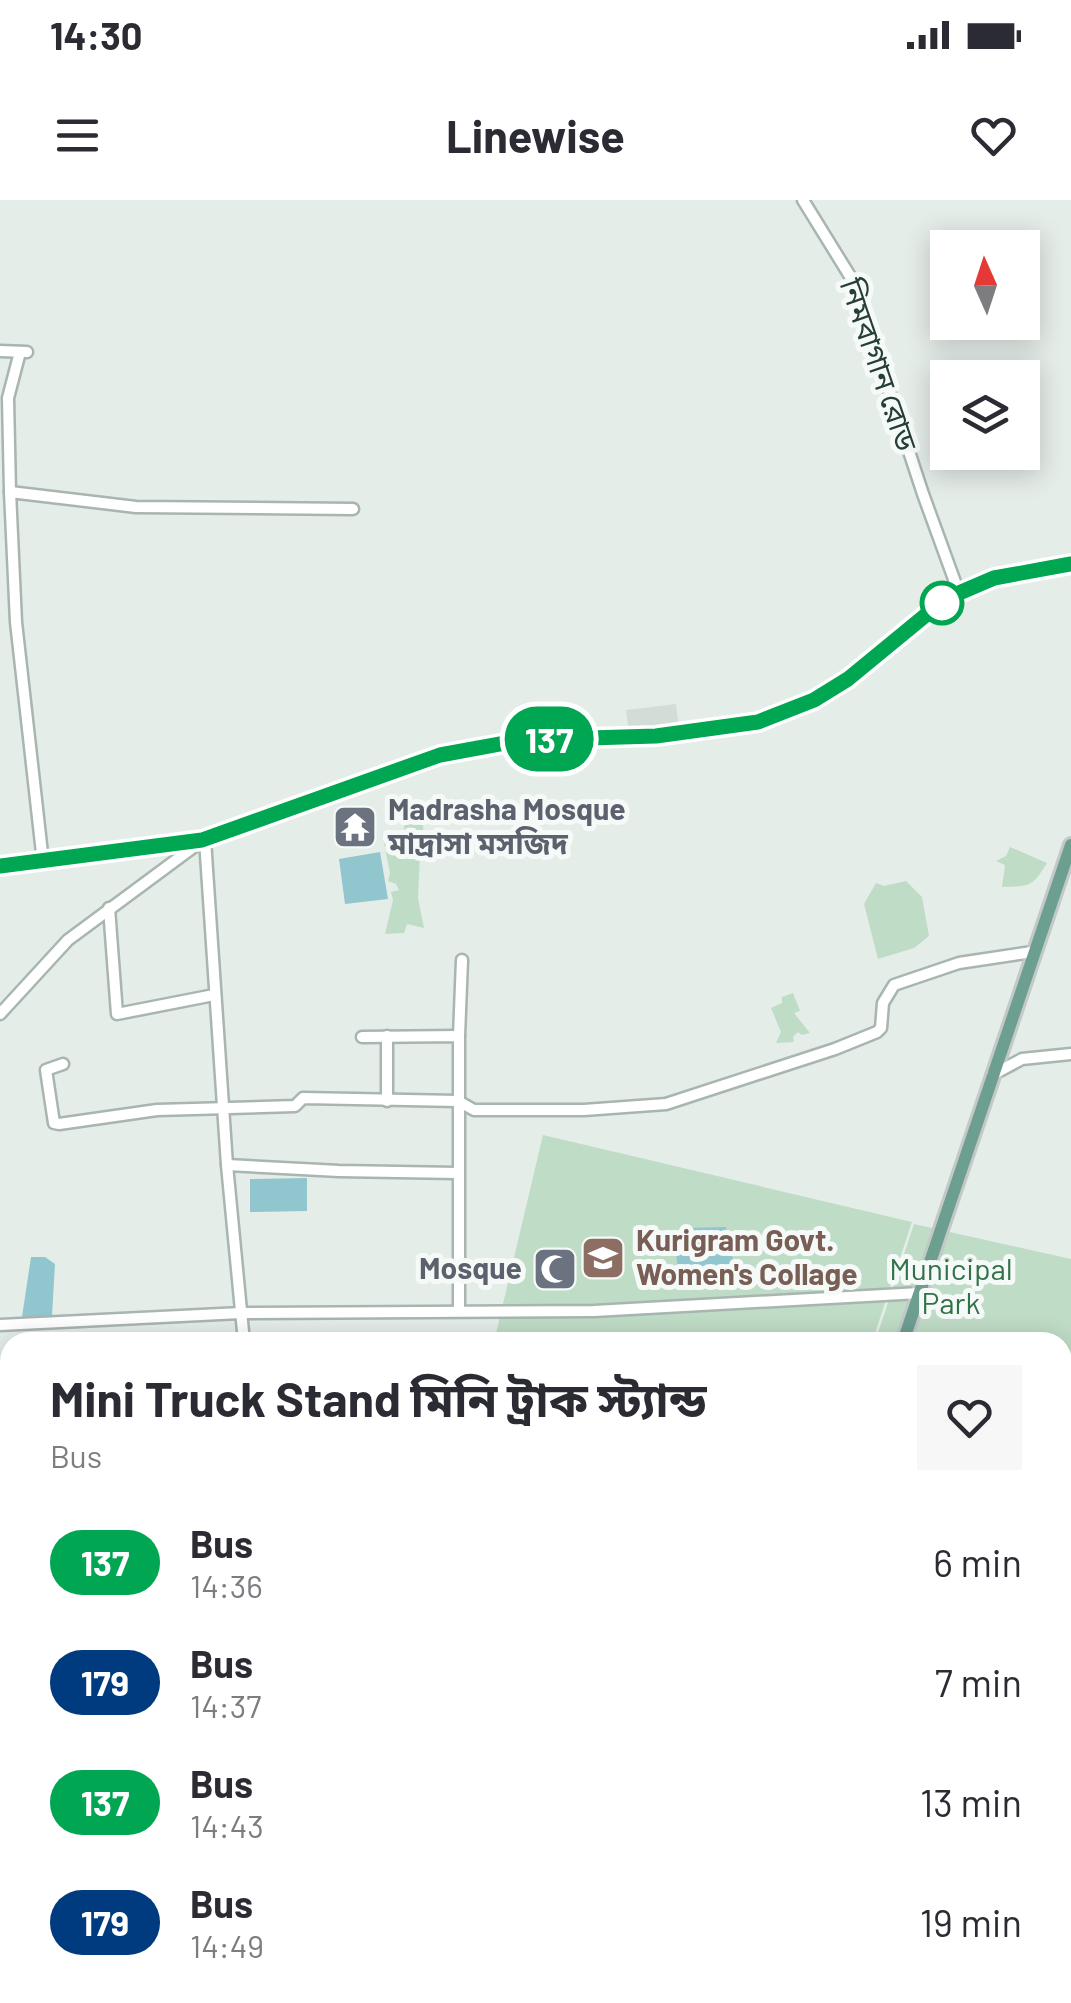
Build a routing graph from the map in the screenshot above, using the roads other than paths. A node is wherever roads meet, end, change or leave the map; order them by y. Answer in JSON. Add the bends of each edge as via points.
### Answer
{"nodes":[{"id":1,"x":804,"y":200,"type":"edge"},
{"id":2,"x":0,"y":352,"type":"edge"},
{"id":3,"x":10,"y":492,"type":"junction"},
{"id":4,"x":353,"y":509,"type":"dead end"},
{"id":5,"x":1071,"y":564,"type":"edge"},
{"id":6,"x":959,"y":593,"type":"junction"},
{"id":7,"x":204,"y":840,"type":"junction"},
{"id":8,"x":1071,"y":845,"type":"edge"},
{"id":9,"x":43,"y":862,"type":"junction"},
{"id":10,"x":0,"y":866,"type":"edge"},
{"id":11,"x":109,"y":908,"type":"junction"},
{"id":12,"x":1032,"y":952,"type":"junction"},
{"id":13,"x":462,"y":960,"type":"dead end"},
{"id":14,"x":214,"y":995,"type":"junction"},
{"id":15,"x":0,"y":1014,"type":"edge"},
{"id":16,"x":395,"y":1036,"type":"junction"},
{"id":17,"x":458,"y":1036,"type":"junction"},
{"id":18,"x":362,"y":1037,"type":"dead end"},
{"id":19,"x":1002,"y":1046,"type":"junction"},
{"id":20,"x":1071,"y":1054,"type":"edge"},
{"id":21,"x":1022,"y":1059,"type":"junction"},
{"id":22,"x":63,"y":1064,"type":"dead end"},
{"id":23,"x":992,"y":1075,"type":"junction"},
{"id":24,"x":387,"y":1100,"type":"junction"},
{"id":25,"x":458,"y":1101,"type":"junction"},
{"id":26,"x":224,"y":1109,"type":"junction"},
{"id":27,"x":227,"y":1165,"type":"junction"},
{"id":28,"x":457,"y":1172,"type":"junction"},
{"id":29,"x":920,"y":1293,"type":"junction"},
{"id":30,"x":459,"y":1312,"type":"junction"},
{"id":31,"x":240,"y":1313,"type":"junction"},
{"id":32,"x":0,"y":1325,"type":"edge"},
{"id":33,"x":243,"y":1332,"type":"edge"},
{"id":34,"x":906,"y":1332,"type":"edge"}],
"edges":[{"from":1,"to":6,"type":"street","name":"নিমবাগান রোড","via":[[853,281]]},
{"from":2,"to":3,"type":"street","via":[[24,352],[8,398]]},
{"from":3,"to":4,"type":"street","via":[[136,507]]},
{"from":3,"to":9,"type":"street","via":[[16,622]]},
{"from":5,"to":6,"type":"highway","via":[[994,578]]},
{"from":6,"to":7,"type":"highway","via":[[848,679],[758,722],[656,736],[522,740],[440,755]]},
{"from":7,"to":9,"type":"highway"},
{"from":7,"to":11,"type":"street"},
{"from":7,"to":14,"type":"street"},
{"from":8,"to":12,"type":"main road"},
{"from":9,"to":10,"type":"highway"},
{"from":11,"to":14,"type":"street","via":[[117,1014]]},
{"from":11,"to":15,"type":"street","via":[[46,962]]},
{"from":12,"to":19,"type":"main road"},
{"from":12,"to":25,"type":"street","via":[[959,964],[894,986],[877,1032],[687,1099],[584,1110],[474,1110]]},
{"from":13,"to":17,"type":"street"},
{"from":14,"to":26,"type":"street"},
{"from":16,"to":17,"type":"street"},
{"from":16,"to":18,"type":"street"},
{"from":16,"to":24,"type":"street"},
{"from":17,"to":25,"type":"street"},
{"from":19,"to":21,"type":"street"},
{"from":19,"to":23,"type":"main road"},
{"from":20,"to":21,"type":"street"},
{"from":21,"to":23,"type":"street"},
{"from":22,"to":26,"type":"street","via":[[46,1070],[54,1123]]},
{"from":23,"to":29,"type":"main road"},
{"from":24,"to":25,"type":"street"},
{"from":24,"to":26,"type":"street","via":[[303,1098],[295,1106]]},
{"from":25,"to":28,"type":"street"},
{"from":26,"to":27,"type":"street"},
{"from":27,"to":28,"type":"street"},
{"from":27,"to":31,"type":"street"},
{"from":28,"to":30,"type":"street"},
{"from":29,"to":30,"type":"street"},
{"from":29,"to":34,"type":"main road"},
{"from":30,"to":31,"type":"street"},
{"from":31,"to":32,"type":"street"},
{"from":31,"to":33,"type":"street"}]}
